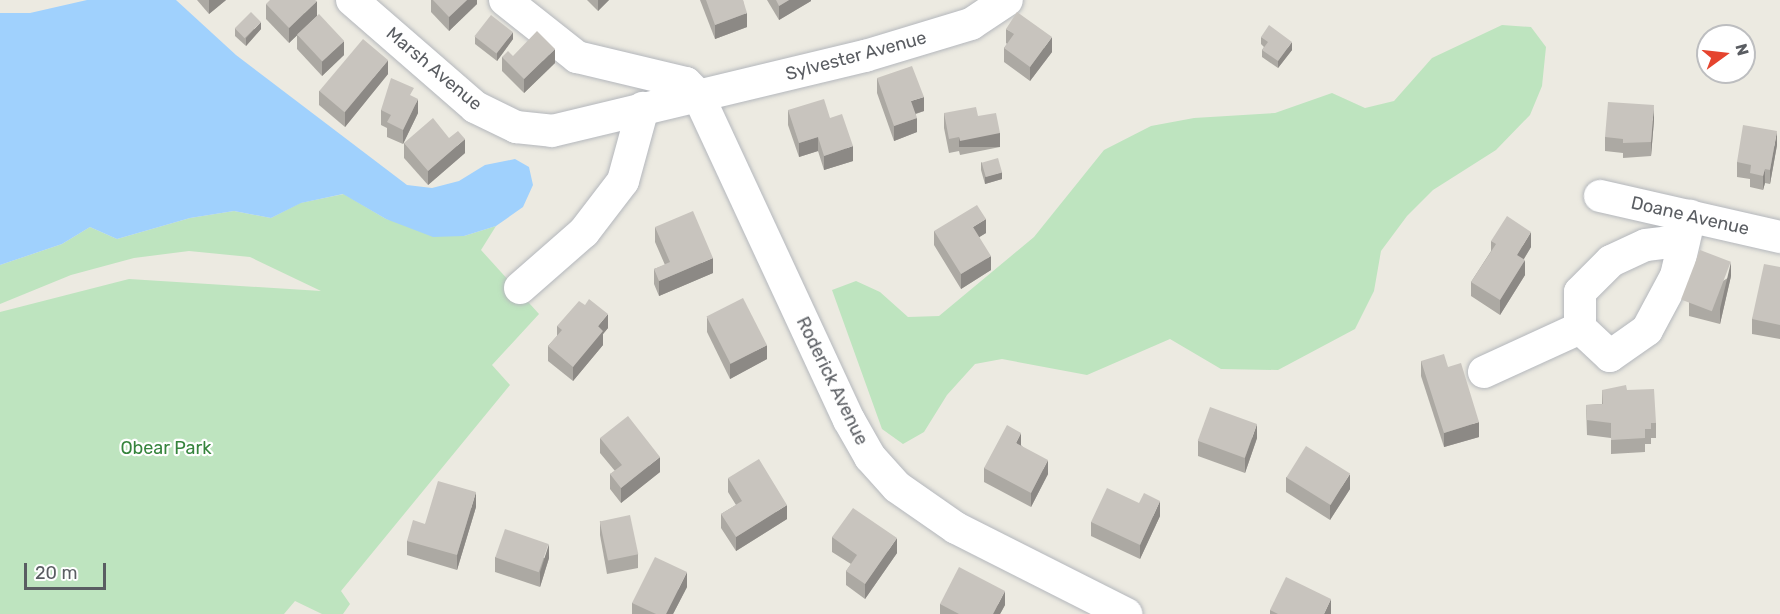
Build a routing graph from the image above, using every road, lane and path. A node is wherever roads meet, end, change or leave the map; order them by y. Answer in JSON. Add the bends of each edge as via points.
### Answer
{"nodes":[{"id":1,"x":352,"y":0,"type":"edge"},
{"id":2,"x":505,"y":0,"type":"edge"},
{"id":3,"x":1008,"y":0,"type":"edge"},
{"id":4,"x":698,"y":95,"type":"junction"},
{"id":5,"x":642,"y":108,"type":"junction"},
{"id":6,"x":1600,"y":196,"type":"dead end"},
{"id":7,"x":1687,"y":228,"type":"junction"},
{"id":8,"x":1780,"y":237,"type":"edge"},
{"id":9,"x":520,"y":288,"type":"dead end"},
{"id":10,"x":1580,"y":328,"type":"junction"},
{"id":11,"x":1484,"y":372,"type":"dead end"},
{"id":12,"x":1126,"y":614,"type":"edge"}],
"edges":[{"from":1,"to":5,"type":"street","name":"Marsh Avenue","via":[[476,107],[516,127],[552,131]]},
{"from":2,"to":4,"type":"street","via":[[577,57],[686,83]]},
{"from":3,"to":4,"type":"street","name":"Sylvester Avenue","via":[[971,24],[865,56]]},
{"from":4,"to":5,"type":"street","name":"Marsh Avenue"},
{"from":4,"to":12,"type":"street","name":"Roderick Avenue","via":[[849,420],[870,457],[925,510]]},
{"from":5,"to":9,"type":"street","via":[[623,181],[584,232]]},
{"from":6,"to":7,"type":"street","name":"Doane Avenue"},
{"from":7,"to":8,"type":"street","name":"Doane Avenue"},
{"from":7,"to":10,"type":"street","via":[[1611,261],[1580,292]]},
{"from":7,"to":10,"type":"street","via":[[1676,276],[1647,330],[1610,356]]},
{"from":10,"to":11,"type":"street"}]}
